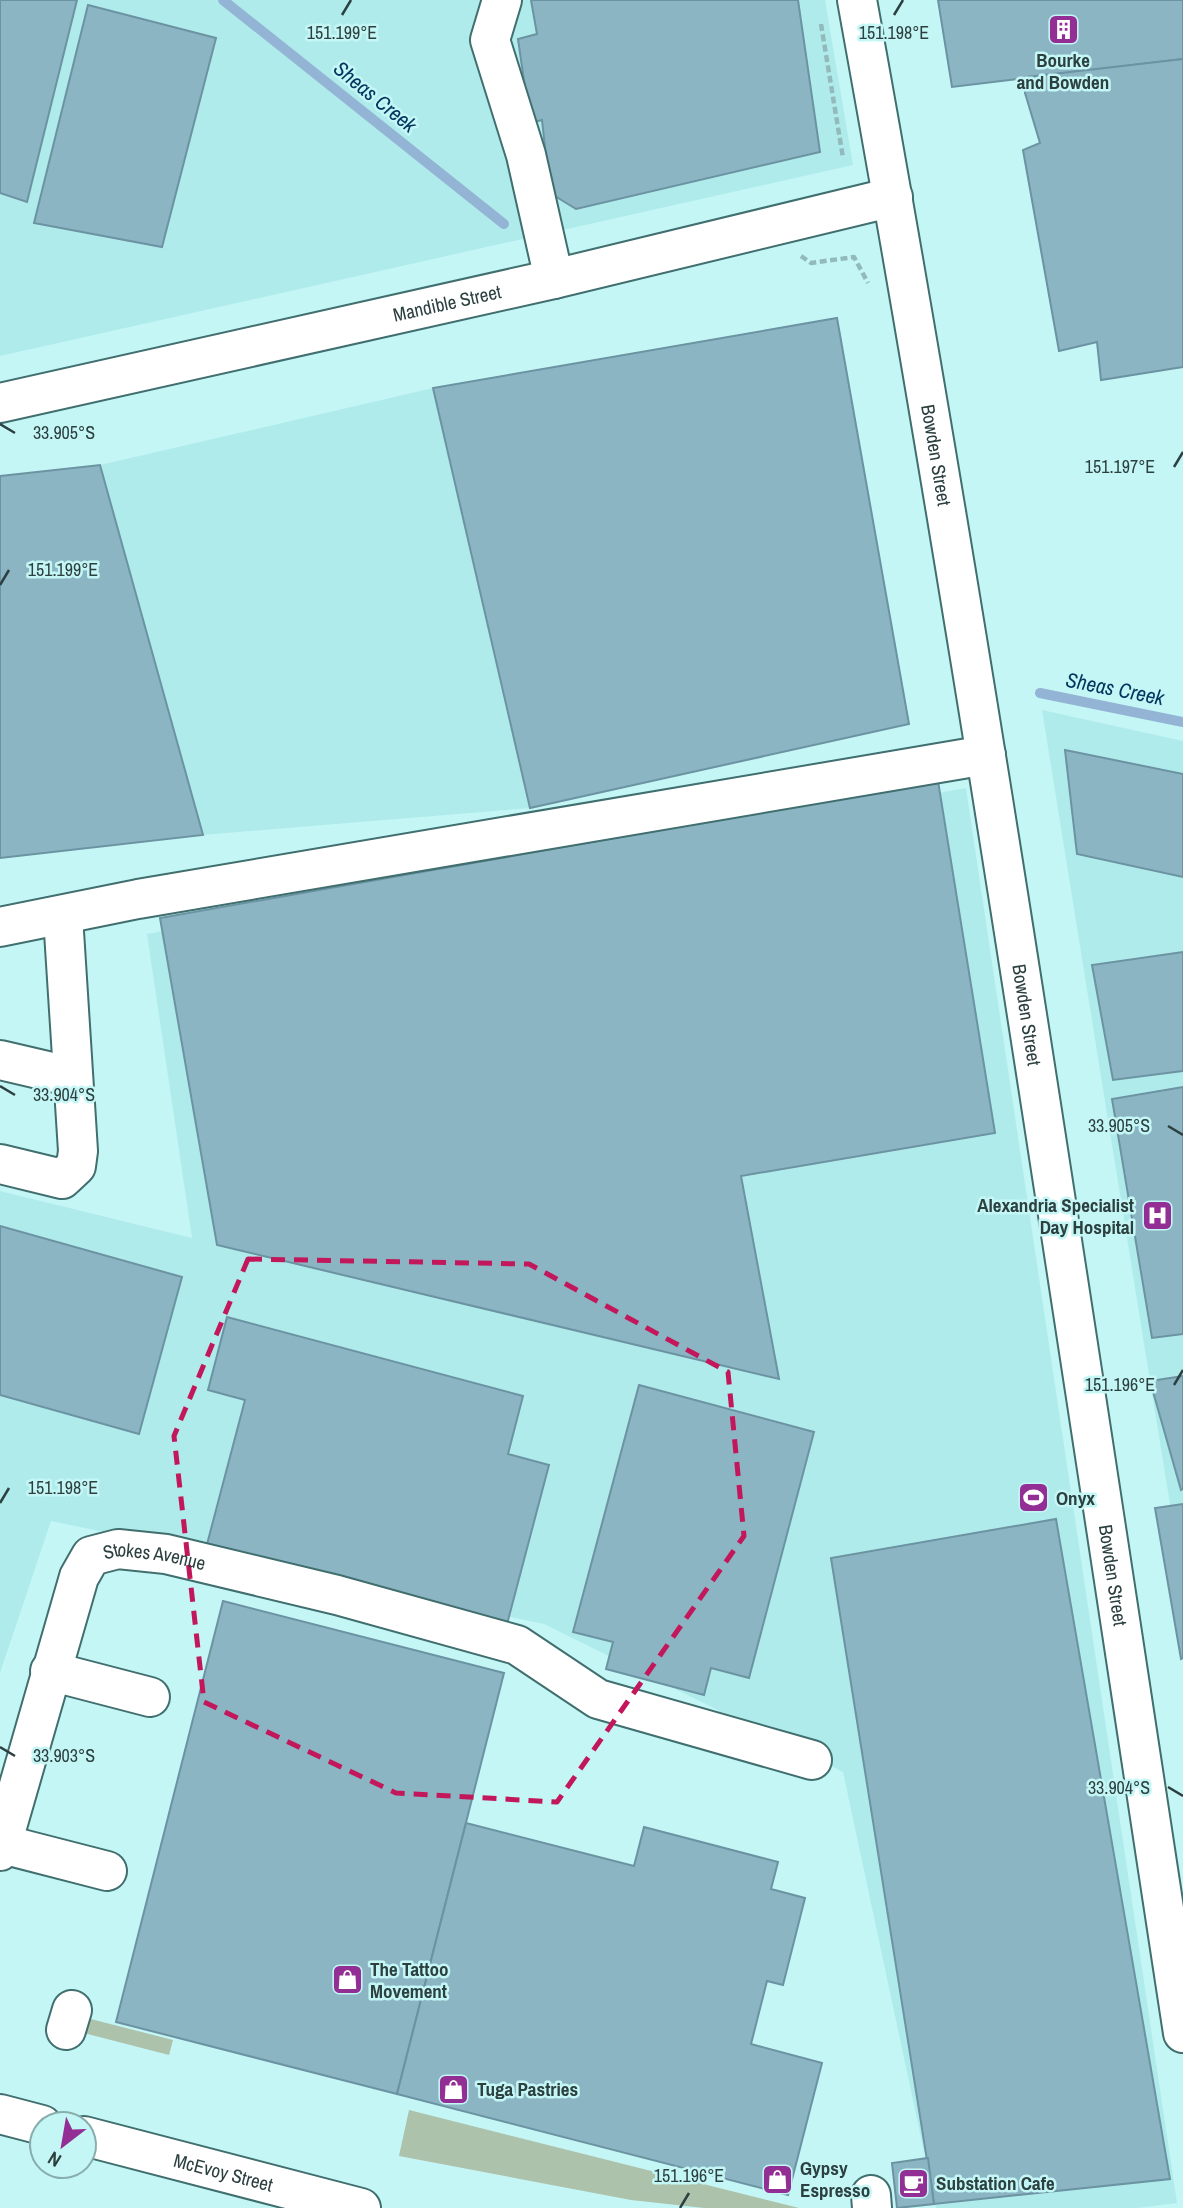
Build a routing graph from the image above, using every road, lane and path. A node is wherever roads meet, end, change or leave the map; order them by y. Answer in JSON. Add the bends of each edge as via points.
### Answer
{"nodes":[{"id":1,"x":502,"y":0,"type":"edge"},
{"id":2,"x":857,"y":0,"type":"edge"},
{"id":3,"x":819,"y":13,"type":"dead end"},
{"id":4,"x":843,"y":158,"type":"dead end"},
{"id":5,"x":893,"y":197,"type":"junction"},
{"id":6,"x":811,"y":263,"type":"dead end"},
{"id":7,"x":554,"y":278,"type":"junction"},
{"id":8,"x":870,"y":292,"type":"dead end"},
{"id":9,"x":0,"y":403,"type":"edge"},
{"id":10,"x":986,"y":755,"type":"junction"},
{"id":11,"x":63,"y":916,"type":"junction"},
{"id":12,"x":0,"y":927,"type":"edge"},
{"id":13,"x":0,"y":1060,"type":"edge"},
{"id":14,"x":73,"y":1077,"type":"junction"},
{"id":15,"x":0,"y":1164,"type":"edge"},
{"id":16,"x":50,"y":1671,"type":"junction"},
{"id":17,"x":150,"y":1697,"type":"dead end"},
{"id":18,"x":812,"y":1760,"type":"dead end"},
{"id":19,"x":1,"y":1847,"type":"edge"},
{"id":20,"x":107,"y":1871,"type":"dead end"},
{"id":21,"x":1183,"y":2033,"type":"edge"},
{"id":22,"x":0,"y":2114,"type":"edge"},
{"id":23,"x":28,"y":2121,"type":"edge"},
{"id":24,"x":98,"y":2140,"type":"edge"},
{"id":25,"x":362,"y":2208,"type":"edge"}],
"edges":[{"from":1,"to":7,"type":"street","via":[[490,40],[526,155]]},
{"from":2,"to":5,"type":"street","name":"Bowden Street"},
{"from":3,"to":4,"type":"path"},
{"from":5,"to":7,"type":"street","name":"Mandible Street"},
{"from":5,"to":10,"type":"street","name":"Bowden Street"},
{"from":6,"to":8,"type":"path","via":[[854,257]]},
{"from":7,"to":9,"type":"street","name":"Mandible Street"},
{"from":10,"to":11,"type":"street"},
{"from":10,"to":21,"type":"street","name":"Bowden Street"},
{"from":11,"to":12,"type":"street"},
{"from":11,"to":14,"type":"street"},
{"from":13,"to":14,"type":"street"},
{"from":14,"to":15,"type":"street","via":[[76,1166],[62,1179]]},
{"from":16,"to":17,"type":"street"},
{"from":16,"to":18,"type":"street","name":"Stokes Avenue","via":[[69,1603],[91,1556],[118,1549],[166,1554],[517,1645],[598,1699]]},
{"from":16,"to":19,"type":"street","name":"Stokes Avenue"},
{"from":19,"to":20,"type":"street"},
{"from":22,"to":23,"type":"street"},
{"from":24,"to":25,"type":"street","name":"McEvoy Street"}]}
